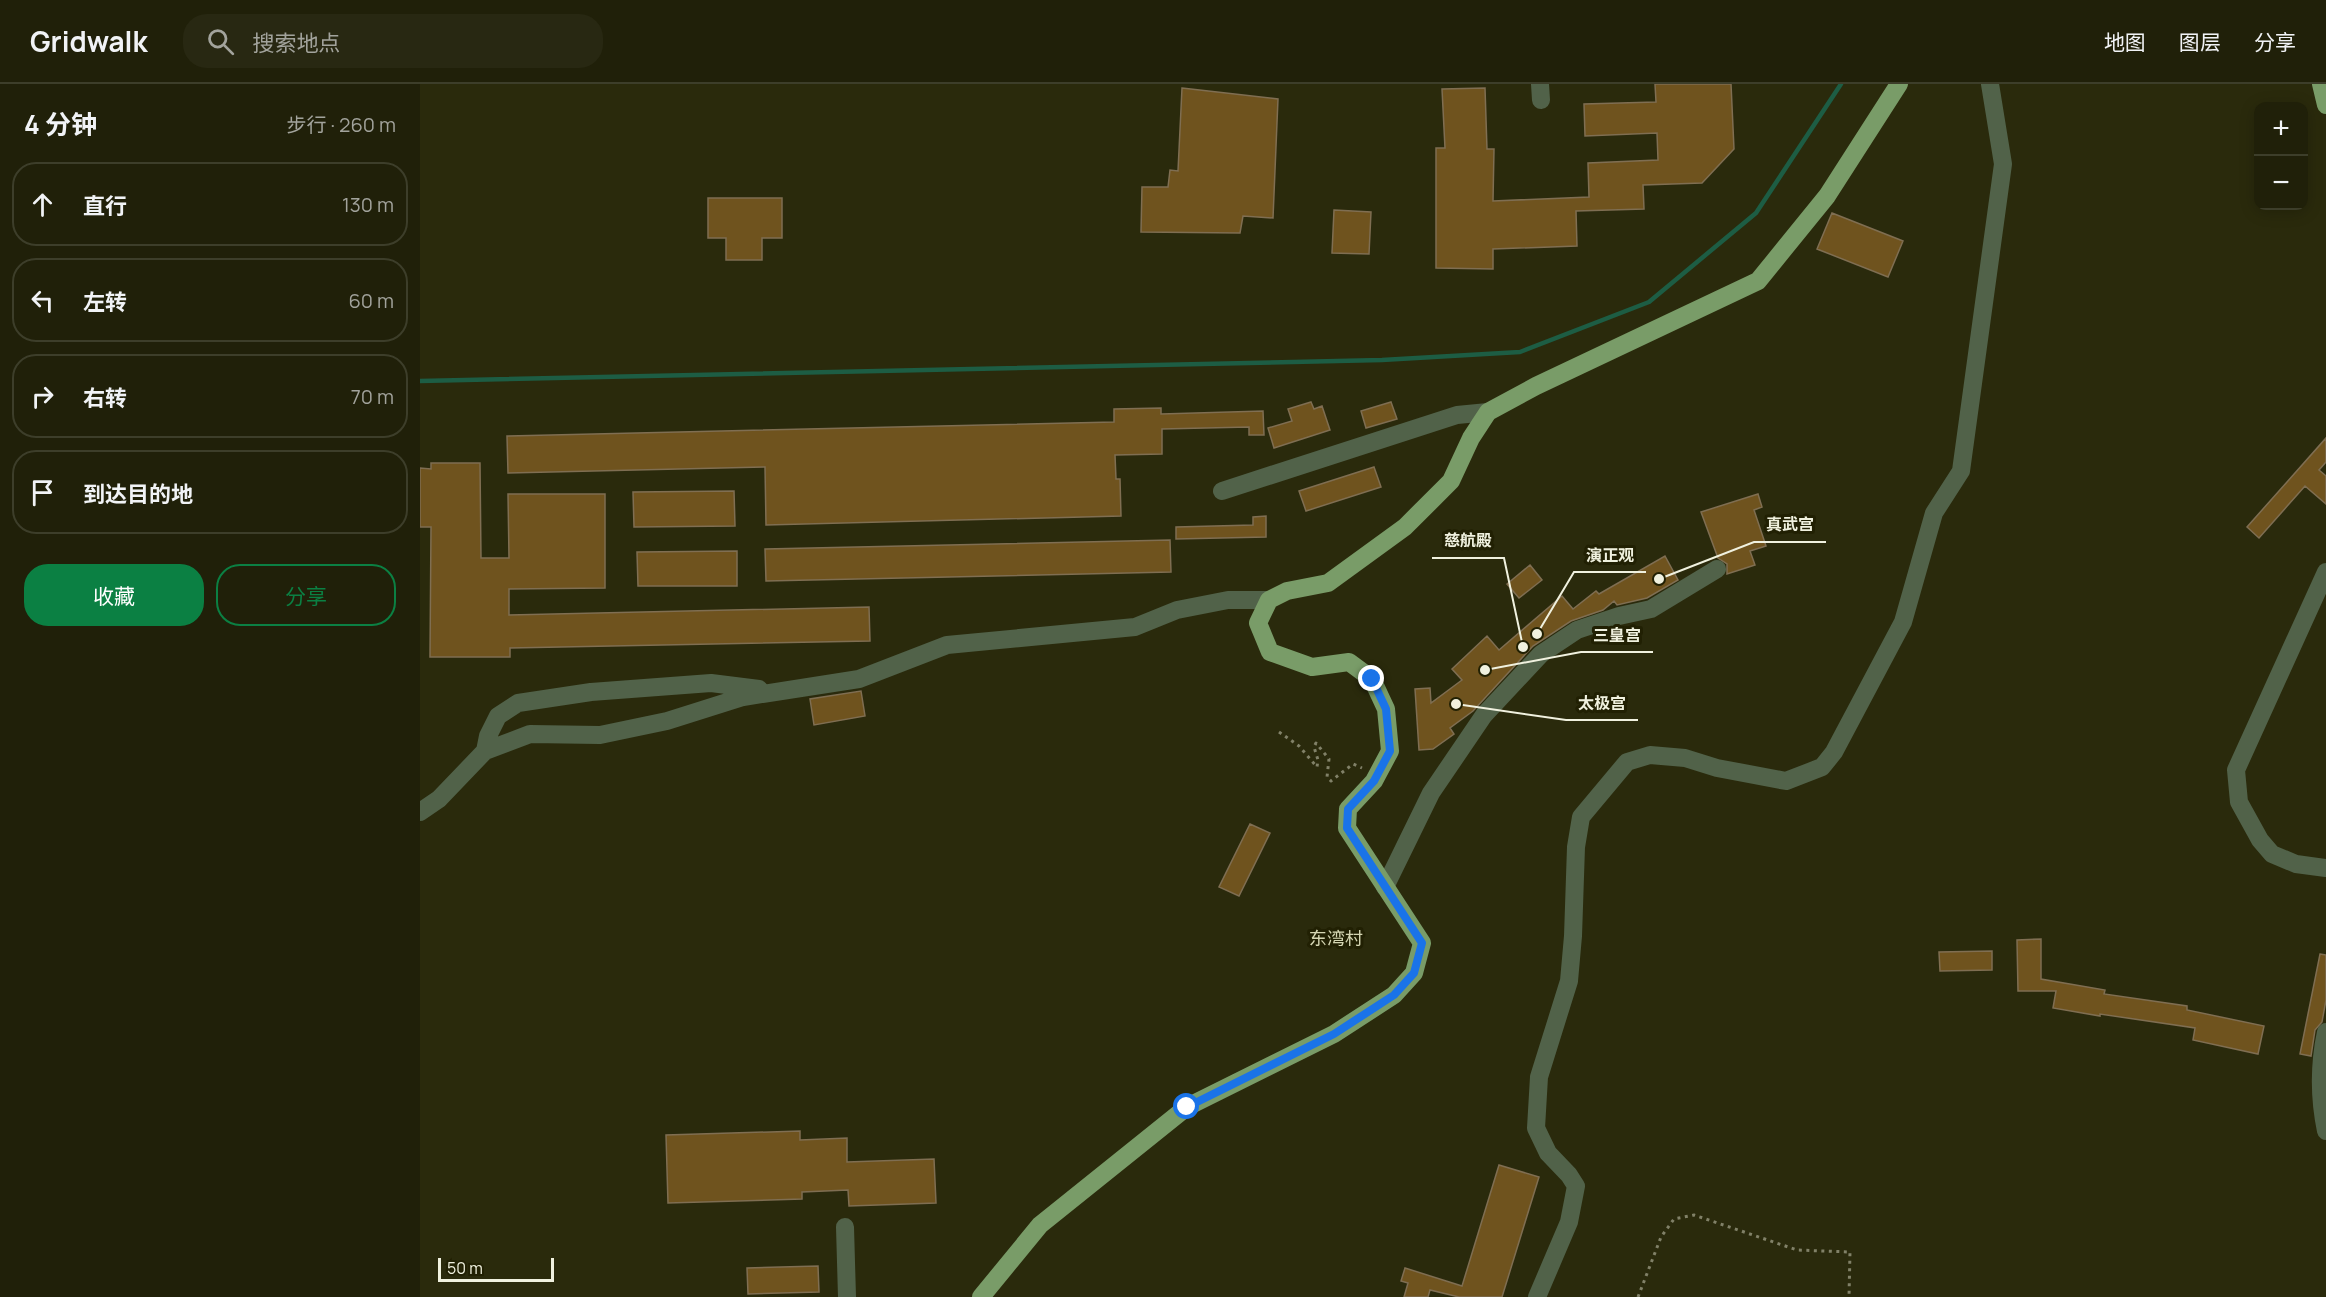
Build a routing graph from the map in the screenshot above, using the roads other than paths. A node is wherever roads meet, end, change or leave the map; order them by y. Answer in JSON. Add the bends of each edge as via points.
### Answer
{"nodes":[{"id":1,"x":1899,"y":84,"type":"edge"},
{"id":2,"x":1990,"y":84,"type":"edge"},
{"id":3,"x":2320,"y":84,"type":"edge"},
{"id":4,"x":2326,"y":105,"type":"edge"},
{"id":5,"x":1488,"y":412,"type":"junction"},
{"id":6,"x":1222,"y":490,"type":"dead end"},
{"id":7,"x":1717,"y":569,"type":"dead end"},
{"id":8,"x":2326,"y":572,"type":"edge"},
{"id":9,"x":1269,"y":600,"type":"junction"},
{"id":10,"x":774,"y":691,"type":"junction"},
{"id":11,"x":485,"y":751,"type":"junction"},
{"id":12,"x":420,"y":812,"type":"edge"},
{"id":13,"x":2326,"y":868,"type":"edge"},
{"id":14,"x":1385,"y":886,"type":"junction"},
{"id":15,"x":2326,"y":1032,"type":"edge"},
{"id":16,"x":2326,"y":1131,"type":"edge"},
{"id":17,"x":845,"y":1227,"type":"dead end"},
{"id":18,"x":847,"y":1297,"type":"edge"},
{"id":19,"x":981,"y":1297,"type":"edge"},
{"id":20,"x":1537,"y":1297,"type":"edge"}],
"edges":[{"from":1,"to":5,"type":"main road","via":[[1827,196],[1758,281]]},
{"from":2,"to":20,"type":"street","via":[[2003,164],[1961,471],[1934,513],[1903,622],[1834,752],[1822,767],[1786,781],[1685,758],[1650,755],[1627,762],[1581,817],[1569,981],[1539,1077],[1536,1128],[1548,1153],[1576,1186],[1569,1222]]},
{"from":3,"to":4,"type":"main road"},
{"from":5,"to":6,"type":"street","via":[[1457,415]]},
{"from":5,"to":9,"type":"main road","via":[[1451,481],[1405,527],[1328,583],[1287,591]]},
{"from":7,"to":14,"type":"street","via":[[1651,609],[1577,630],[1540,654],[1484,715],[1431,793]]},
{"from":8,"to":13,"type":"street","via":[[2236,770],[2239,802],[2272,854],[2296,864]]},
{"from":9,"to":10,"type":"street","via":[[1228,600],[1177,610],[1135,627],[947,645],[859,679]]},
{"from":9,"to":14,"type":"main road","via":[[1258,622],[1270,652],[1312,667],[1349,662],[1372,679],[1386,709],[1390,751],[1374,781],[1348,809],[1347,828]]},
{"from":10,"to":11,"type":"street","via":[[600,735],[530,734]]},
{"from":10,"to":11,"type":"street","via":[[711,683],[591,692],[518,703],[498,716]]},
{"from":11,"to":12,"type":"street","via":[[439,799]]},
{"from":14,"to":19,"type":"main road","via":[[1422,943],[1414,973],[1394,995],[1334,1034],[1187,1107],[1040,1225]]},
{"from":15,"to":16,"type":"street","via":[[2321,1054],[2320,1104]]},
{"from":17,"to":18,"type":"street"}]}
